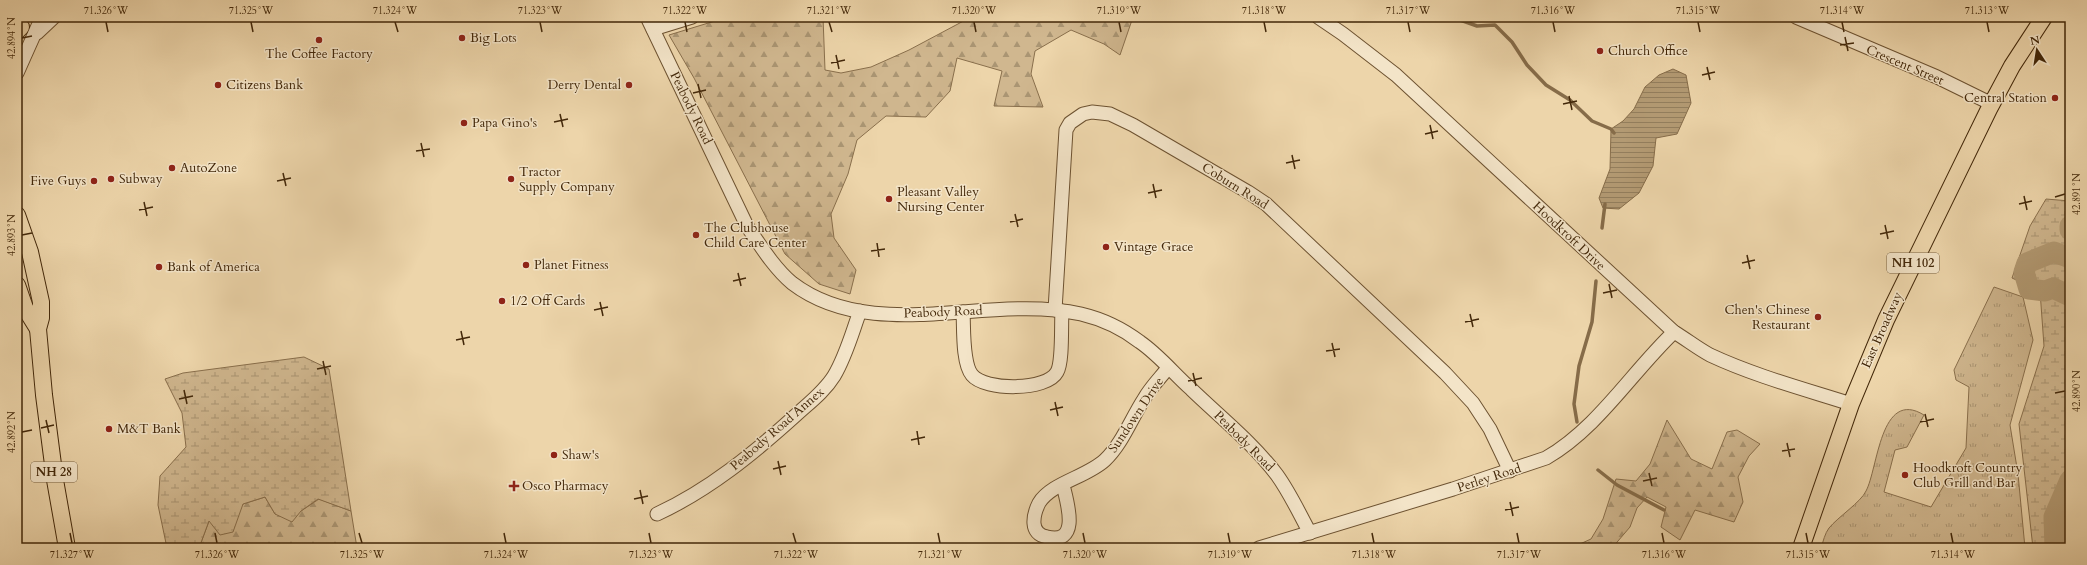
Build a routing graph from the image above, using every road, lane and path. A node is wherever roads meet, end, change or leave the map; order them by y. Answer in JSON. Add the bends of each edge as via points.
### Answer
{"nodes":[{"id":1,"x":42,"y":17,"type":"edge"},
{"id":2,"x":54,"y":17,"type":"edge"},
{"id":3,"x":647,"y":17,"type":"edge"},
{"id":4,"x":692,"y":17,"type":"edge"},
{"id":5,"x":1318,"y":17,"type":"edge"},
{"id":6,"x":1796,"y":17,"type":"edge"},
{"id":7,"x":2044,"y":17,"type":"edge"},
{"id":8,"x":653,"y":29,"type":"junction"},
{"id":9,"x":32,"y":39,"type":"junction"},
{"id":10,"x":17,"y":73,"type":"edge"},
{"id":11,"x":1992,"y":104,"type":"junction"},
{"id":12,"x":17,"y":215,"type":"edge"},
{"id":13,"x":17,"y":285,"type":"edge"},
{"id":14,"x":860,"y":311,"type":"junction"},
{"id":15,"x":1058,"y":311,"type":"junction"},
{"id":16,"x":962,"y":312,"type":"junction"},
{"id":17,"x":38,"y":329,"type":"junction"},
{"id":18,"x":1674,"y":332,"type":"junction"},
{"id":19,"x":1168,"y":368,"type":"junction"},
{"id":20,"x":1851,"y":404,"type":"junction"},
{"id":21,"x":1510,"y":471,"type":"junction"},
{"id":22,"x":1063,"y":485,"type":"dead end"},
{"id":23,"x":657,"y":514,"type":"dead end"},
{"id":24,"x":1310,"y":532,"type":"junction"},
{"id":25,"x":67,"y":548,"type":"edge"},
{"id":26,"x":1259,"y":548,"type":"edge"},
{"id":27,"x":1801,"y":548,"type":"edge"}],
"edges":[{"from":1,"to":9,"type":"street"},
{"from":2,"to":9,"type":"street"},
{"from":3,"to":8,"type":"street","name":"Peabody Road"},
{"from":4,"to":8,"type":"street"},
{"from":5,"to":18,"type":"street","name":"Hoodkroft Drive","via":[[1396,76]]},
{"from":6,"to":11,"type":"street","name":"Crescent Street","via":[[1937,77]]},
{"from":7,"to":11,"type":"main road","name":"East Broadway","number":"NH 102","via":[[2012,66]]},
{"from":8,"to":14,"type":"street","name":"Peabody Road","via":[[742,216],[762,248],[785,276],[800,288],[828,301]]},
{"from":9,"to":10,"type":"street"},
{"from":11,"to":20,"type":"main road","name":"East Broadway","number":"NH 102","via":[[1889,313]]},
{"from":12,"to":17,"type":"main road","number":"NH 28","via":[[30,252],[40,296],[41,318]]},
{"from":13,"to":17,"type":"main road","number":"NH 28","via":[[25,308]]},
{"from":14,"to":16,"type":"street","name":"Peabody Road","via":[[896,314]]},
{"from":14,"to":23,"type":"street","name":"Peabody Road Annex","via":[[840,365],[817,396],[780,430],[717,479]]},
{"from":15,"to":16,"type":"street","name":"Peabody Road","via":[[1012,309]]},
{"from":15,"to":16,"type":"street","name":"Coburn Road","via":[[1060,360],[1056,373],[1044,383],[1020,385],[992,385],[972,375],[967,362]]},
{"from":15,"to":19,"type":"street","name":"Peabody Road","via":[[1100,321],[1128,334],[1141,342]]},
{"from":15,"to":21,"type":"street","name":"Coburn Road","via":[[1066,130],[1070,122],[1083,114],[1110,114],[1248,192],[1285,221],[1473,403],[1490,429]]},
{"from":17,"to":25,"type":"main road","number":"NH 28","via":[[49,434]]},
{"from":18,"to":20,"type":"street","name":"Hoodkroft Drive","via":[[1723,361]]},
{"from":18,"to":21,"type":"street","name":"Perley Road","via":[[1575,438],[1546,458]]},
{"from":19,"to":22,"type":"street","name":"Sundown Drive","via":[[1145,396],[1124,435],[1106,459]]},
{"from":19,"to":24,"type":"street","name":"Peabody Road","via":[[1266,462],[1288,491]]},
{"from":20,"to":27,"type":"main road","name":"East Broadway","number":"NH 102"},
{"from":21,"to":24,"type":"street","name":"Perley Road"},
{"from":24,"to":26,"type":"street","name":"Perley Road"}]}
